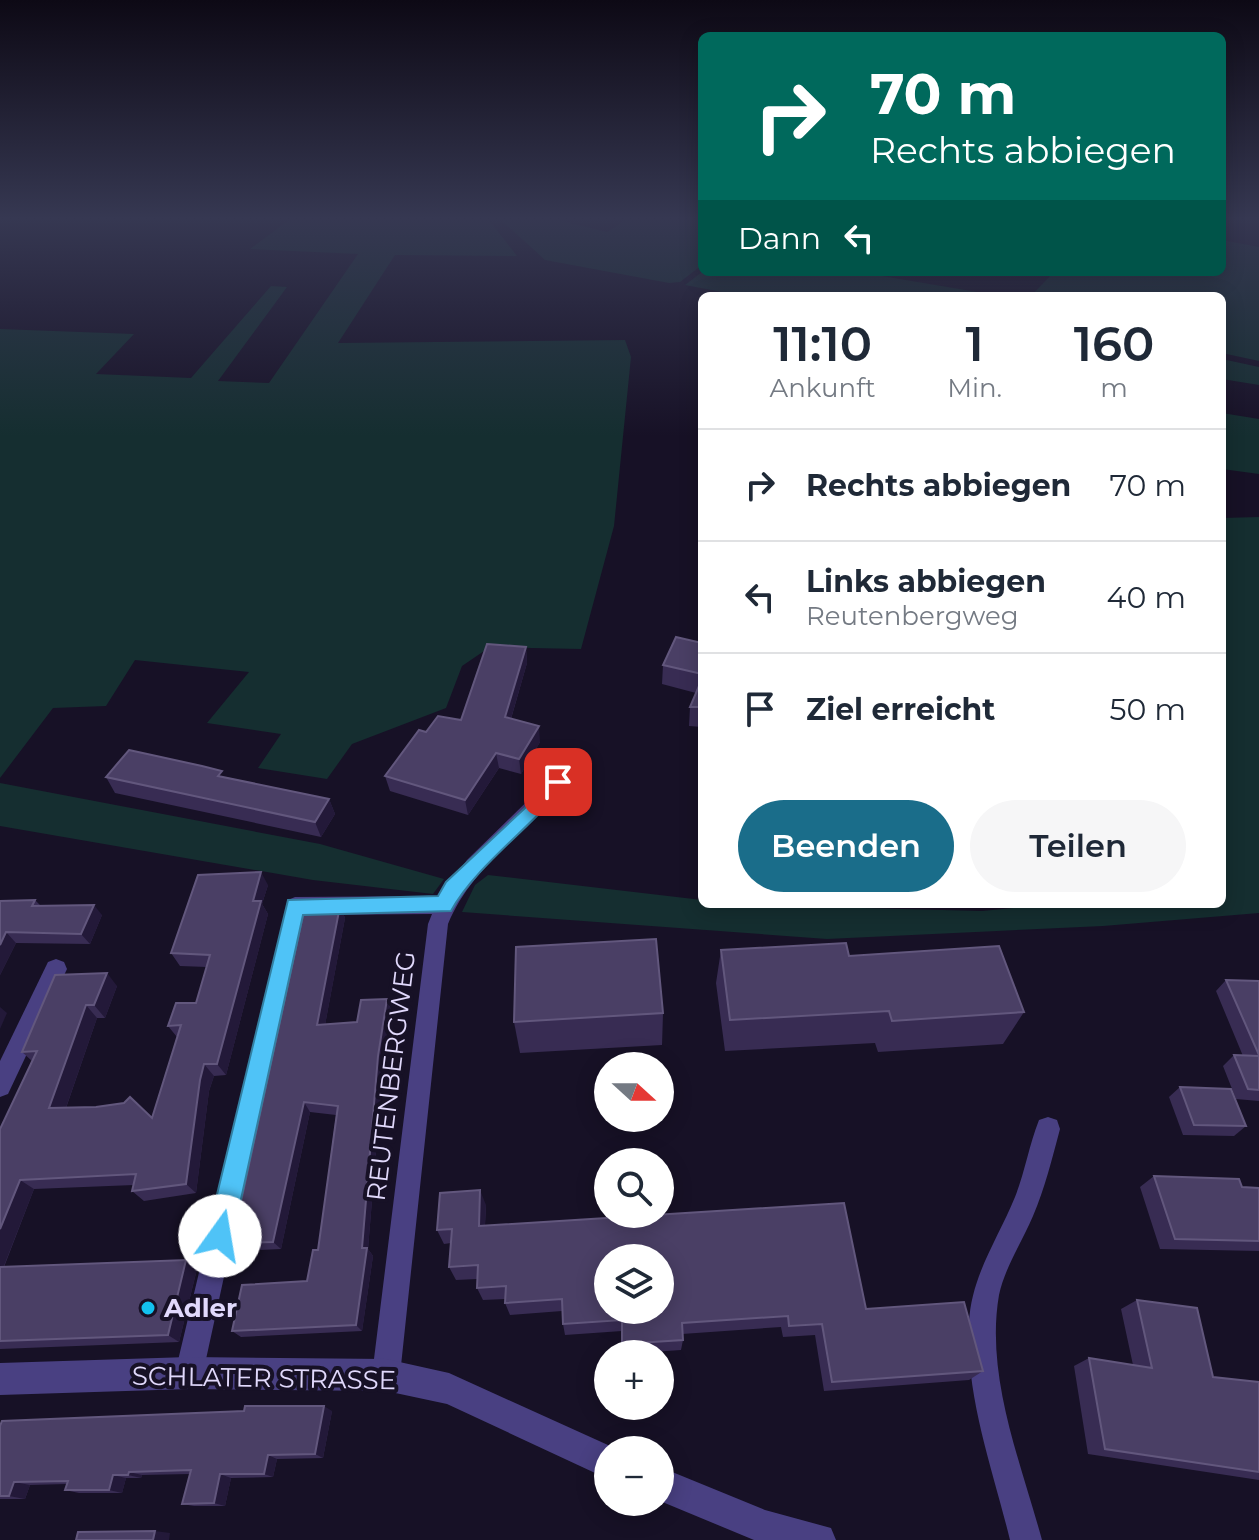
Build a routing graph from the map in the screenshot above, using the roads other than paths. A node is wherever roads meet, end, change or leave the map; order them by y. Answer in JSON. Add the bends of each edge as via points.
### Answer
{"nodes":[{"id":1,"x":558,"y":782,"type":"dead end"},
{"id":2,"x":444,"y":905,"type":"junction"},
{"id":3,"x":56,"y":969,"type":"dead end"},
{"id":4,"x":0,"y":1086,"type":"edge"},
{"id":5,"x":1048,"y":1129,"type":"dead end"},
{"id":6,"x":189,"y":1373,"type":"junction"},
{"id":7,"x":386,"y":1375,"type":"junction"},
{"id":8,"x":0,"y":1379,"type":"edge"},
{"id":9,"x":594,"y":1456,"type":"edge"},
{"id":10,"x":674,"y":1490,"type":"edge"},
{"id":11,"x":819,"y":1540,"type":"edge"},
{"id":12,"x":1026,"y":1540,"type":"edge"}],
"edges":[{"from":1,"to":2,"type":"street","name":"REUTENBERGWEG","via":[[453,888]]},
{"from":2,"to":6,"type":"street","via":[[295,906]]},
{"from":2,"to":7,"type":"street","name":"REUTENBERGWEG","via":[[434,944]]},
{"from":3,"to":4,"type":"street"},
{"from":5,"to":12,"type":"street","via":[[1027,1201],[996,1264],[984,1322],[987,1378]]},
{"from":6,"to":7,"type":"street","name":"SCHLATER STRASSE"},
{"from":6,"to":8,"type":"street","name":"SCHLATER STRASSE"},
{"from":7,"to":9,"type":"street","name":"SCHLATER STRASSE","via":[[449,1389]]},
{"from":10,"to":11,"type":"street","via":[[765,1527]]}]}
